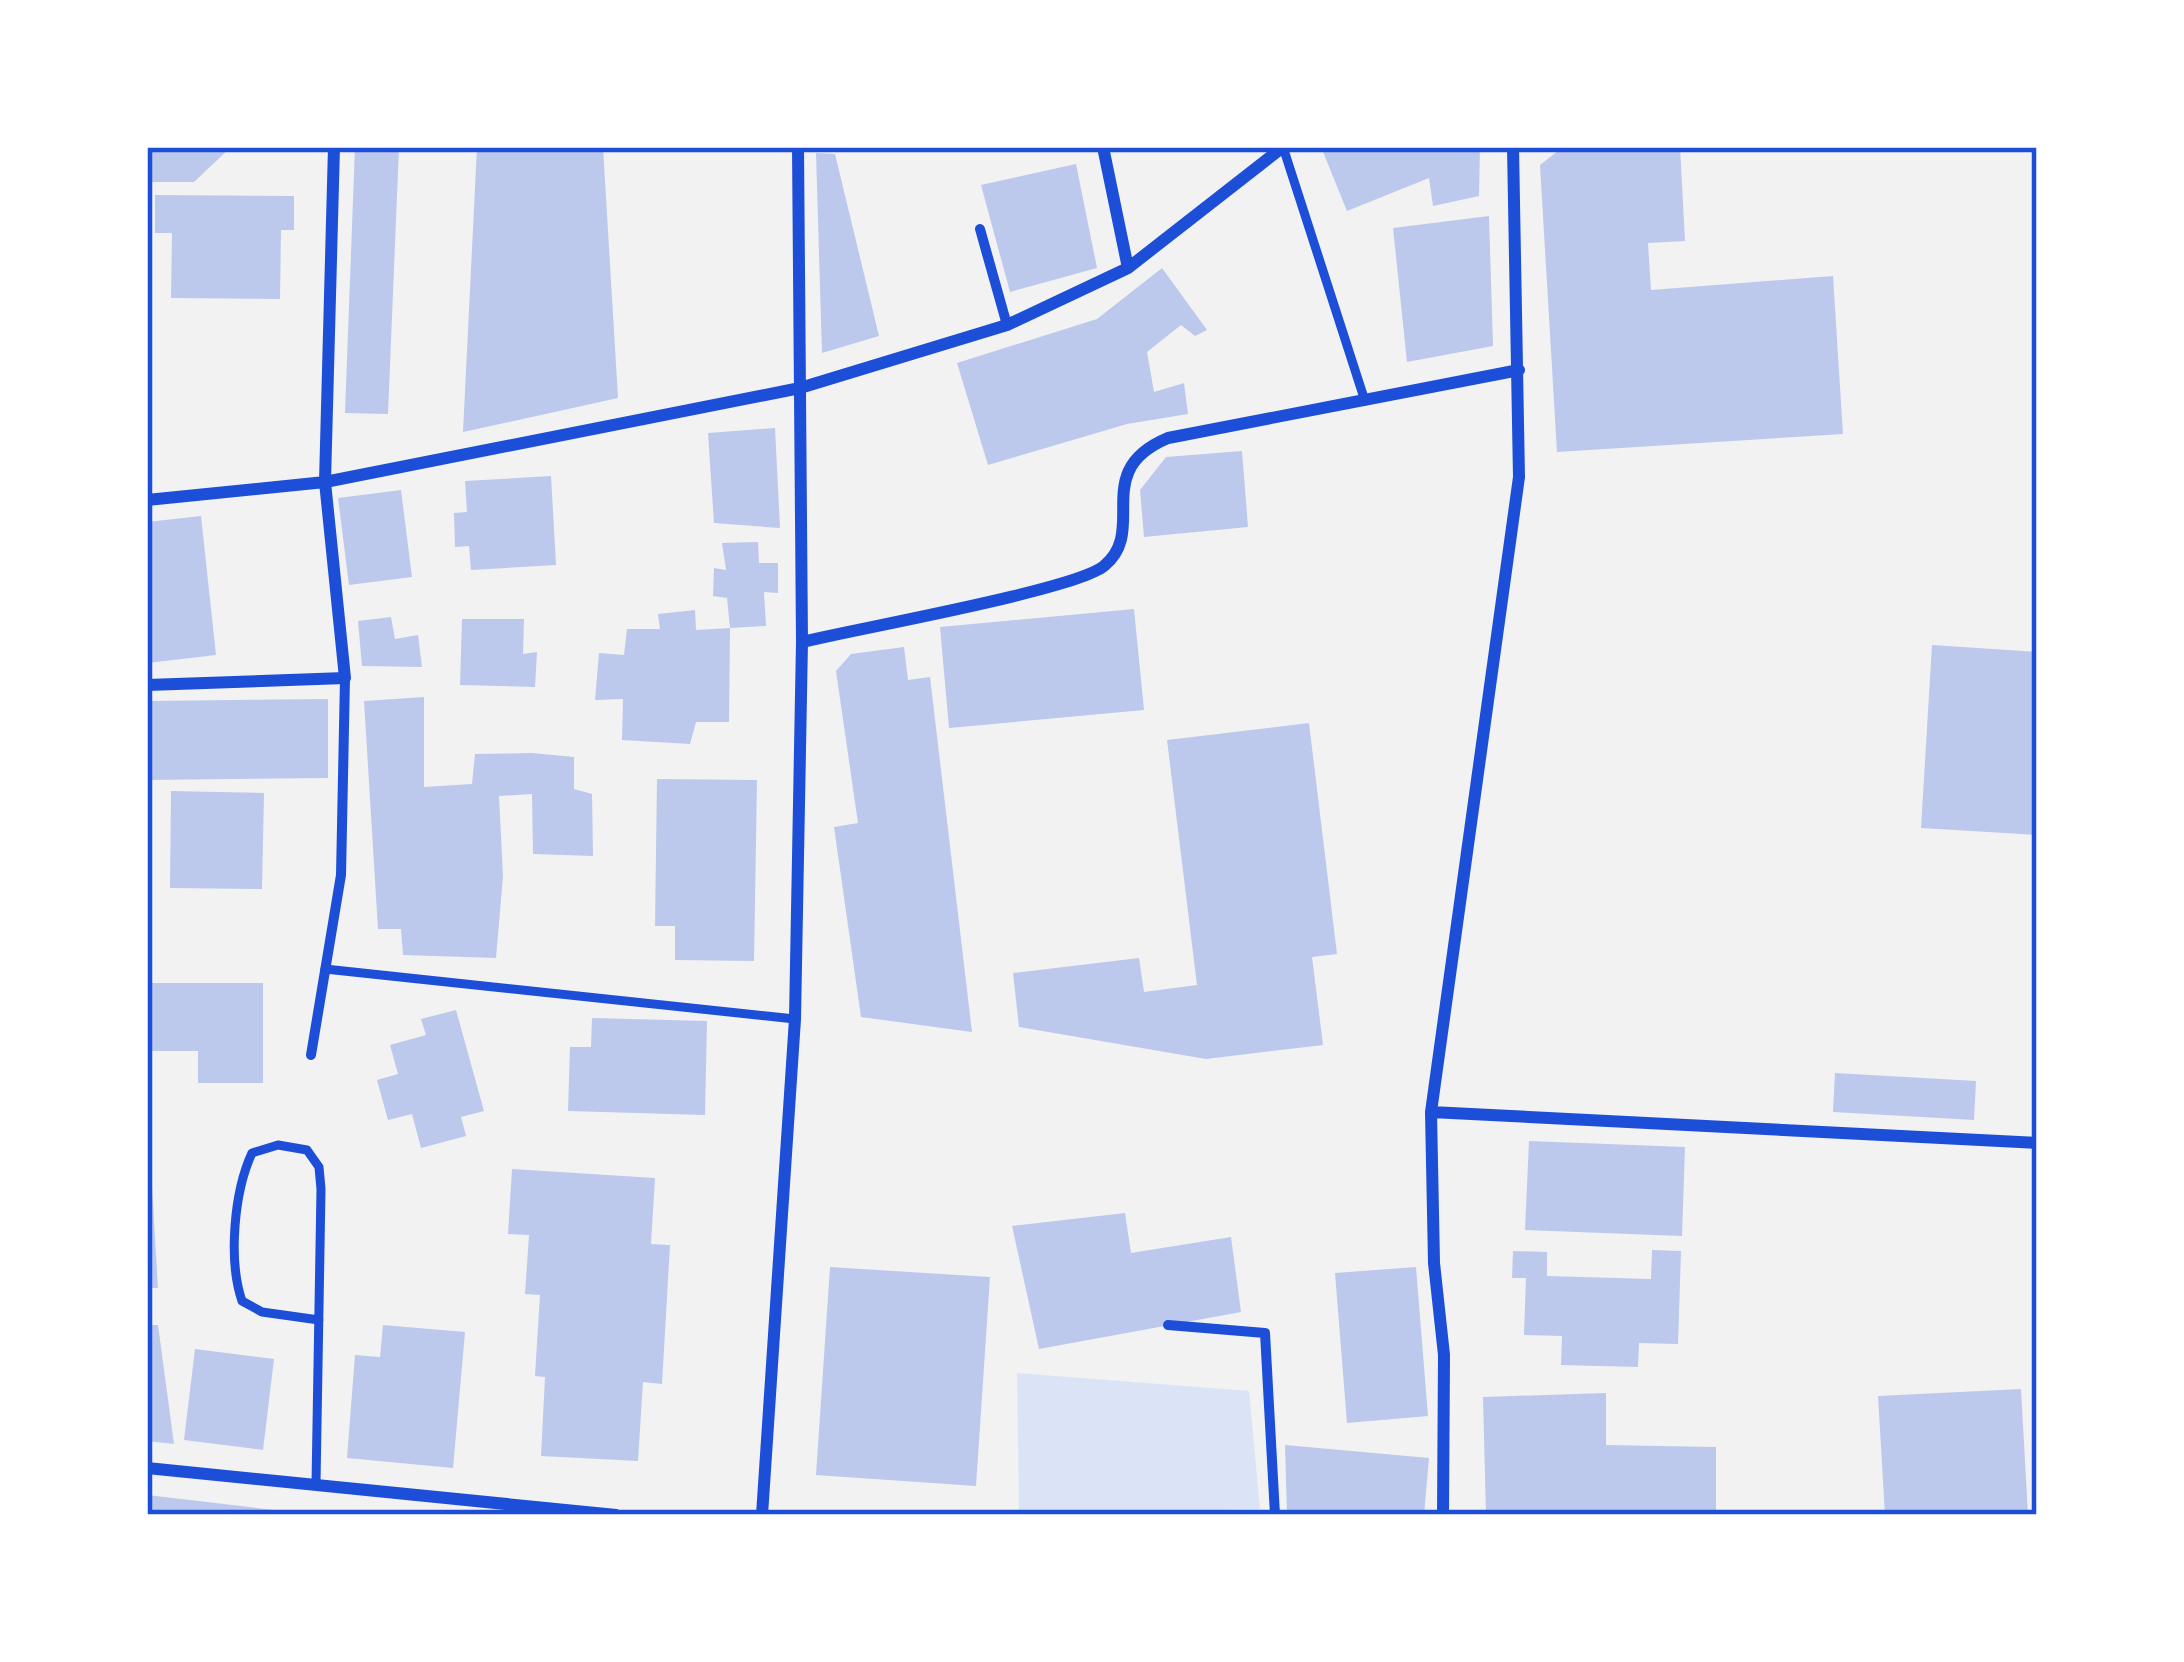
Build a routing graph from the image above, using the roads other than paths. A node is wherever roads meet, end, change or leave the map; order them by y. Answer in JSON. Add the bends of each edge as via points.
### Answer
{"nodes":[{"id":1,"x":334,"y":147,"type":"edge"},
{"id":2,"x":798,"y":147,"type":"edge"},
{"id":3,"x":1103,"y":147,"type":"edge"},
{"id":4,"x":1283,"y":147,"type":"edge"},
{"id":5,"x":1513,"y":147,"type":"edge"},
{"id":6,"x":980,"y":229,"type":"dead end"},
{"id":7,"x":1128,"y":268,"type":"junction"},
{"id":8,"x":1006,"y":326,"type":"junction"},
{"id":9,"x":1520,"y":370,"type":"junction"},
{"id":10,"x":800,"y":388,"type":"junction"},
{"id":11,"x":1365,"y":401,"type":"junction"},
{"id":12,"x":325,"y":482,"type":"junction"},
{"id":13,"x":147,"y":500,"type":"edge"},
{"id":14,"x":802,"y":642,"type":"junction"},
{"id":15,"x":345,"y":678,"type":"junction"},
{"id":16,"x":147,"y":685,"type":"edge"},
{"id":17,"x":326,"y":969,"type":"junction"},
{"id":18,"x":795,"y":1019,"type":"junction"},
{"id":19,"x":311,"y":1055,"type":"dead end"},
{"id":20,"x":1431,"y":1112,"type":"junction"},
{"id":21,"x":2037,"y":1143,"type":"edge"},
{"id":22,"x":319,"y":1320,"type":"junction"},
{"id":23,"x":1168,"y":1325,"type":"dead end"},
{"id":24,"x":147,"y":1468,"type":"edge"},
{"id":25,"x":316,"y":1484,"type":"junction"},
{"id":26,"x":523,"y":1510,"type":"edge"},
{"id":27,"x":616,"y":1515,"type":"edge"},
{"id":28,"x":762,"y":1515,"type":"edge"},
{"id":29,"x":1275,"y":1515,"type":"edge"},
{"id":30,"x":1443,"y":1515,"type":"edge"}],
"edges":[{"from":1,"to":12,"type":"street"},
{"from":2,"to":10,"type":"street"},
{"from":3,"to":7,"type":"street"},
{"from":4,"to":7,"type":"street"},
{"from":4,"to":11,"type":"lane"},
{"from":5,"to":9,"type":"street"},
{"from":6,"to":8,"type":"street"},
{"from":7,"to":8,"type":"street"},
{"from":8,"to":10,"type":"street"},
{"from":9,"to":11,"type":"street"},
{"from":9,"to":20,"type":"street","via":[[1519,477]]},
{"from":10,"to":12,"type":"street"},
{"from":10,"to":14,"type":"street"},
{"from":11,"to":14,"type":"street","via":[[1143,449],[1123,480],[1117,546],[1088,575]]},
{"from":12,"to":13,"type":"street"},
{"from":12,"to":15,"type":"street"},
{"from":14,"to":18,"type":"street"},
{"from":15,"to":16,"type":"street"},
{"from":15,"to":17,"type":"street","via":[[341,875]]},
{"from":17,"to":18,"type":"lane"},
{"from":17,"to":19,"type":"street"},
{"from":18,"to":28,"type":"street"},
{"from":20,"to":21,"type":"street"},
{"from":20,"to":30,"type":"street"},
{"from":22,"to":22,"type":"lane","via":[[242,1301],[234,1278],[242,1174],[252,1153],[278,1145],[307,1150],[319,1168]]},
{"from":22,"to":25,"type":"lane"},
{"from":23,"to":29,"type":"street","via":[[1265,1333]]},
{"from":24,"to":25,"type":"street"},
{"from":25,"to":26,"type":"street"},
{"from":26,"to":27,"type":"street"}]}
